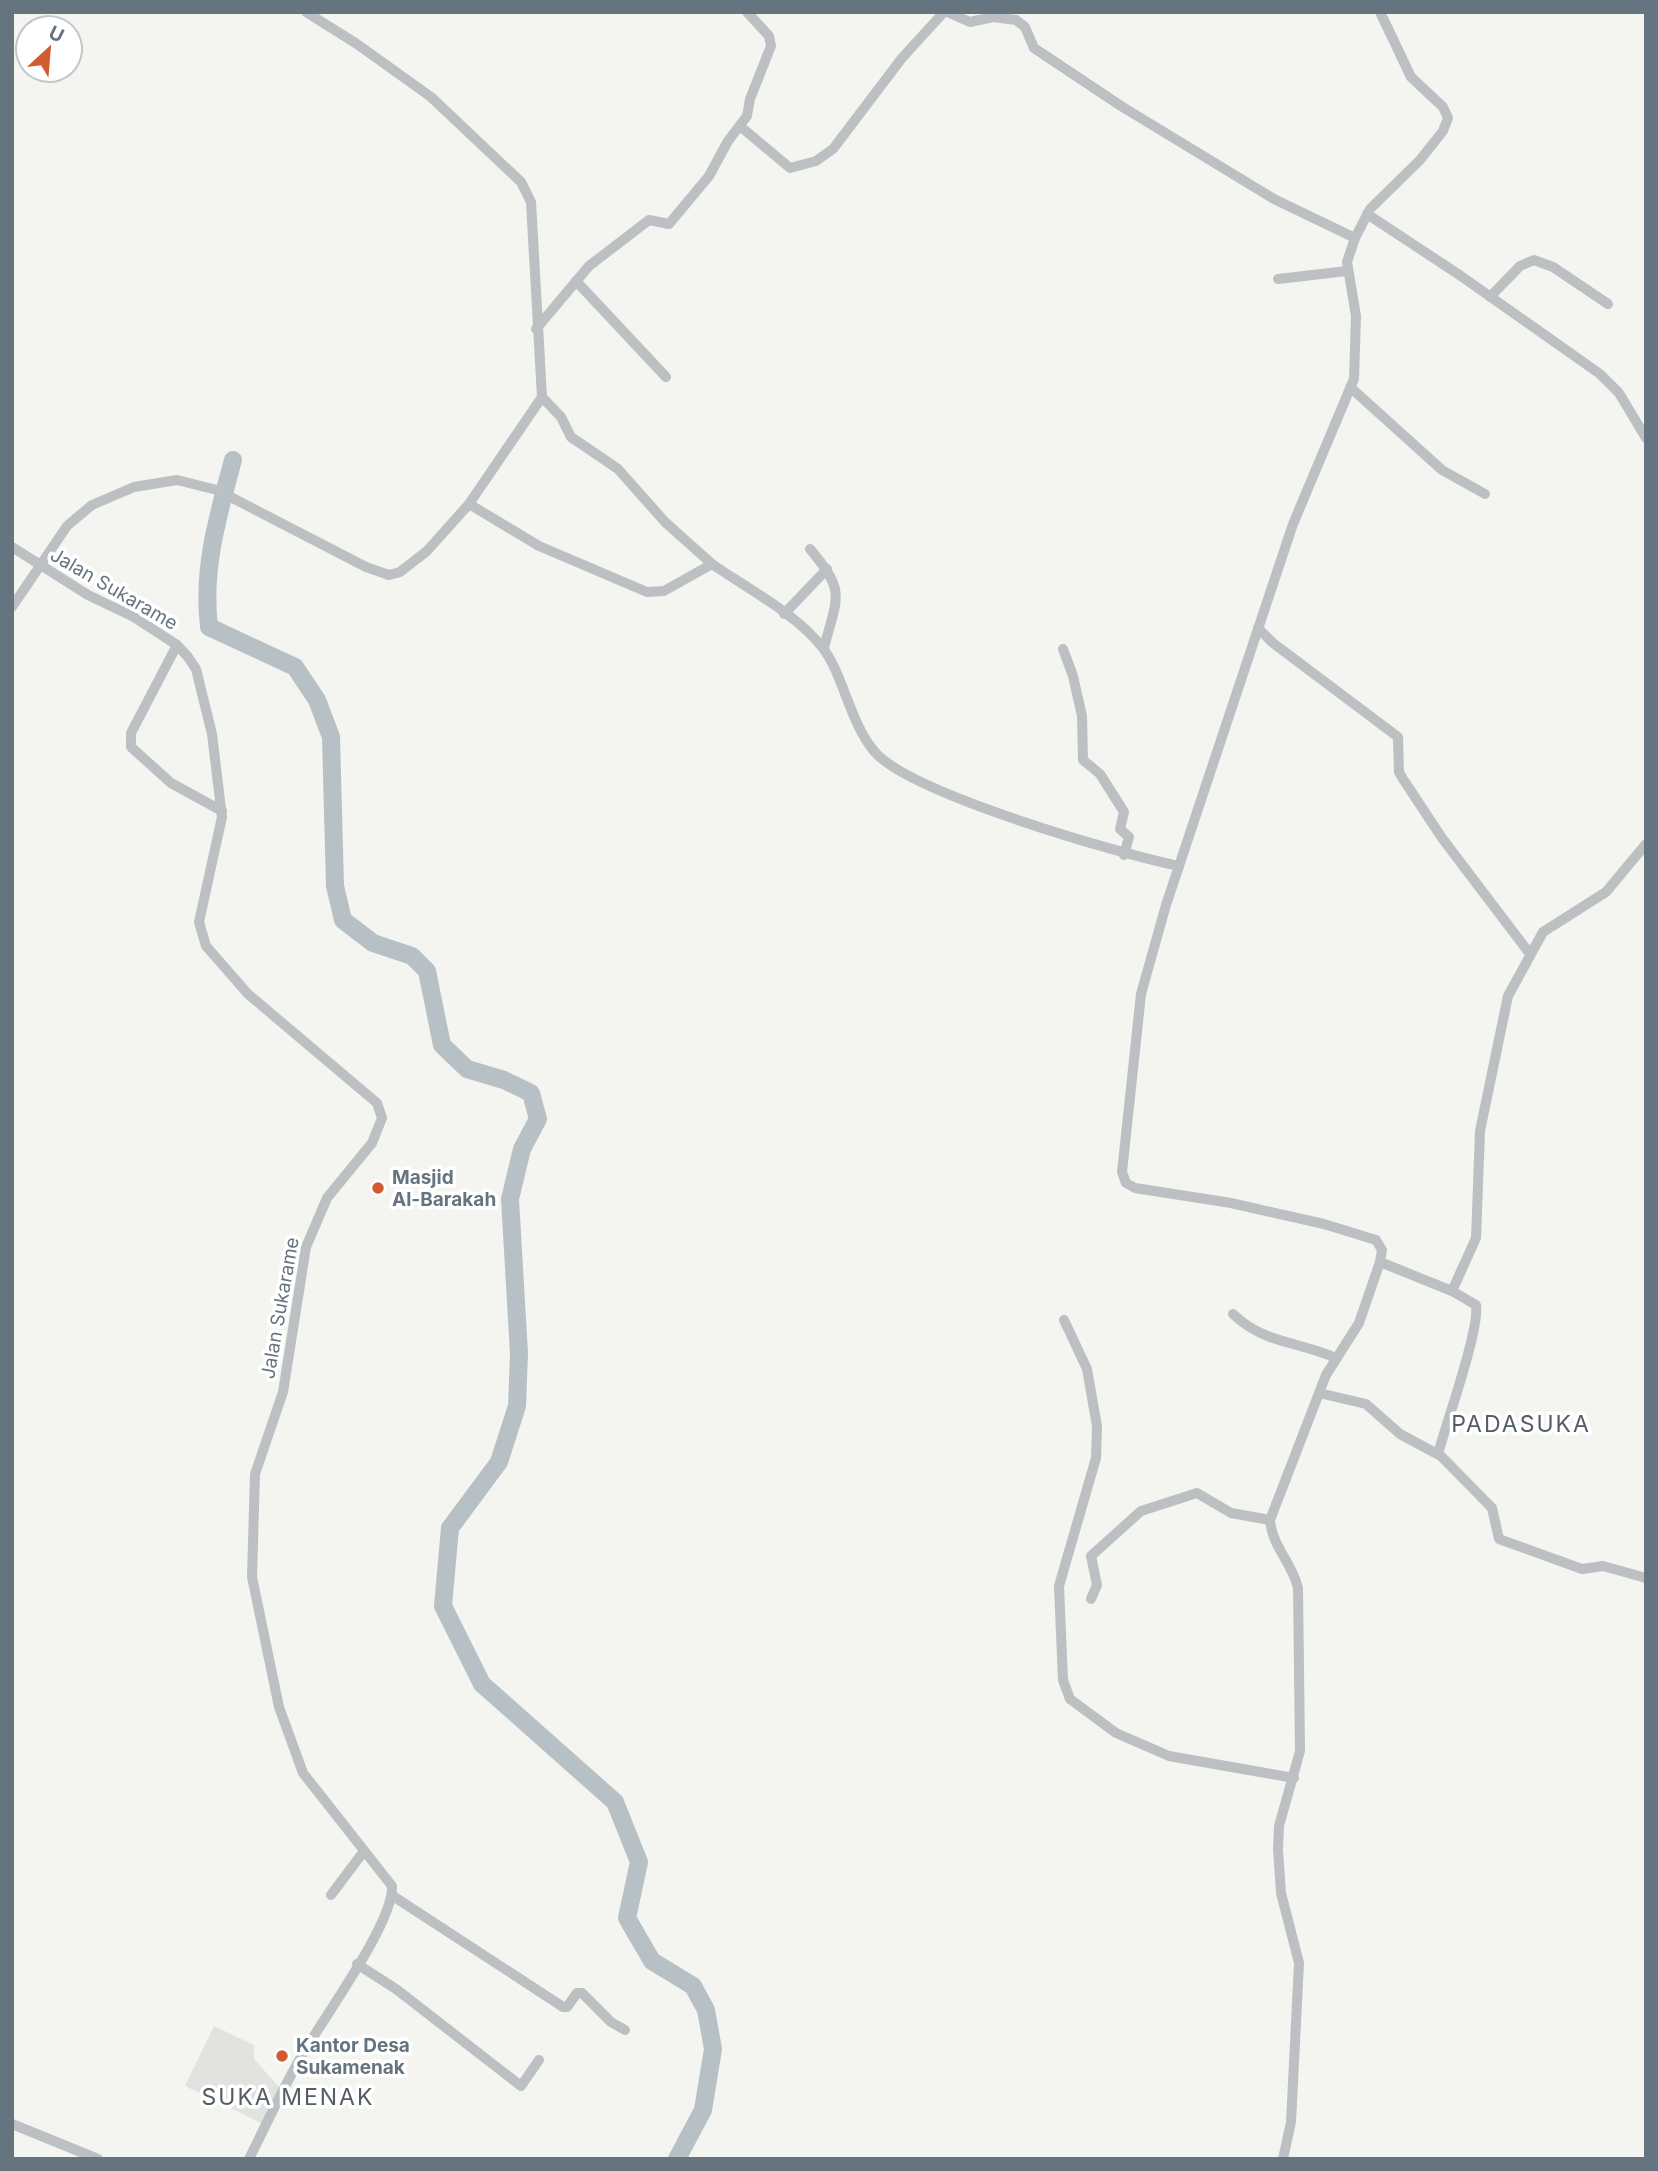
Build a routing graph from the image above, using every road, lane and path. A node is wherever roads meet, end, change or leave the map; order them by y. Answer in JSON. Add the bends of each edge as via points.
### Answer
{"nodes":[{"id":1,"x":306,"y":12,"type":"edge"},
{"id":2,"x":747,"y":12,"type":"edge"},
{"id":3,"x":946,"y":12,"type":"edge"},
{"id":4,"x":1380,"y":12,"type":"edge"},
{"id":5,"x":741,"y":127,"type":"junction"},
{"id":6,"x":1367,"y":214,"type":"junction"},
{"id":7,"x":1355,"y":238,"type":"junction"},
{"id":8,"x":1347,"y":271,"type":"junction"},
{"id":9,"x":1278,"y":279,"type":"dead end"},
{"id":10,"x":576,"y":281,"type":"junction"},
{"id":11,"x":1490,"y":297,"type":"junction"},
{"id":12,"x":1608,"y":303,"type":"dead end"},
{"id":13,"x":536,"y":328,"type":"junction"},
{"id":14,"x":666,"y":377,"type":"dead end"},
{"id":15,"x":1350,"y":387,"type":"junction"},
{"id":16,"x":542,"y":397,"type":"junction"},
{"id":17,"x":1646,"y":438,"type":"edge"},
{"id":18,"x":1485,"y":494,"type":"dead end"},
{"id":19,"x":469,"y":504,"type":"junction"},
{"id":20,"x":13,"y":548,"type":"edge"},
{"id":21,"x":810,"y":549,"type":"dead end"},
{"id":22,"x":712,"y":564,"type":"junction"},
{"id":23,"x":39,"y":567,"type":"junction"},
{"id":24,"x":827,"y":569,"type":"junction"},
{"id":25,"x":12,"y":607,"type":"edge"},
{"id":26,"x":784,"y":614,"type":"junction"},
{"id":27,"x":1258,"y":628,"type":"junction"},
{"id":28,"x":177,"y":645,"type":"junction"},
{"id":29,"x":824,"y":648,"type":"junction"},
{"id":30,"x":1063,"y":649,"type":"dead end"},
{"id":31,"x":222,"y":811,"type":"junction"},
{"id":32,"x":1646,"y":844,"type":"edge"},
{"id":33,"x":1124,"y":855,"type":"junction"},
{"id":34,"x":1179,"y":866,"type":"junction"},
{"id":35,"x":1530,"y":954,"type":"junction"},
{"id":36,"x":1380,"y":1262,"type":"junction"},
{"id":37,"x":1452,"y":1291,"type":"junction"},
{"id":38,"x":1233,"y":1314,"type":"dead end"},
{"id":39,"x":1064,"y":1320,"type":"dead end"},
{"id":40,"x":1336,"y":1358,"type":"junction"},
{"id":41,"x":1319,"y":1393,"type":"junction"},
{"id":42,"x":1438,"y":1454,"type":"junction"},
{"id":43,"x":1270,"y":1520,"type":"junction"},
{"id":44,"x":1646,"y":1578,"type":"edge"},
{"id":45,"x":1091,"y":1599,"type":"dead end"},
{"id":46,"x":1294,"y":1778,"type":"junction"},
{"id":47,"x":364,"y":1851,"type":"junction"},
{"id":48,"x":331,"y":1895,"type":"dead end"},
{"id":49,"x":393,"y":1896,"type":"junction"},
{"id":50,"x":357,"y":1964,"type":"junction"},
{"id":51,"x":625,"y":2030,"type":"dead end"},
{"id":52,"x":539,"y":2060,"type":"dead end"},
{"id":53,"x":12,"y":2124,"type":"edge"},
{"id":54,"x":98,"y":2159,"type":"edge"},
{"id":55,"x":249,"y":2159,"type":"edge"},
{"id":56,"x":1283,"y":2159,"type":"edge"}],
"edges":[{"from":1,"to":13,"type":"street","via":[[431,97],[521,181],[531,202]]},
{"from":2,"to":5,"type":"street","via":[[769,36],[771,46]]},
{"from":3,"to":5,"type":"street","via":[[902,58],[833,149],[821,158],[790,168]]},
{"from":3,"to":7,"type":"street","via":[[970,22],[1014,19],[1024,25],[1034,48],[1121,106],[1274,199]]},
{"from":4,"to":6,"type":"street","via":[[1411,77],[1443,107],[1448,118],[1420,160]]},
{"from":5,"to":10,"type":"street","via":[[671,222],[648,221],[599,257]]},
{"from":6,"to":7,"type":"street"},
{"from":6,"to":11,"type":"street"},
{"from":7,"to":8,"type":"street"},
{"from":8,"to":9,"type":"street"},
{"from":8,"to":15,"type":"street","via":[[1357,347]]},
{"from":10,"to":13,"type":"street"},
{"from":10,"to":14,"type":"street"},
{"from":11,"to":12,"type":"street","via":[[1520,266],[1534,260]]},
{"from":11,"to":17,"type":"street","via":[[1600,374],[1619,394]]},
{"from":13,"to":16,"type":"street"},
{"from":15,"to":18,"type":"street","via":[[1442,470]]},
{"from":15,"to":27,"type":"street","via":[[1293,524]]},
{"from":16,"to":19,"type":"street"},
{"from":16,"to":22,"type":"street","via":[[573,439],[618,469]]},
{"from":19,"to":22,"type":"street","via":[[539,545],[647,592],[664,591]]},
{"from":19,"to":23,"type":"street","via":[[410,566],[389,575],[217,490],[177,480],[134,487],[92,505],[67,526]]},
{"from":20,"to":23,"type":"street","name":"Jalan Sukarame"},
{"from":21,"to":24,"type":"street"},
{"from":22,"to":26,"type":"street"},
{"from":23,"to":25,"type":"street"},
{"from":23,"to":28,"type":"street","name":"Jalan Sukarame"},
{"from":24,"to":26,"type":"street"},
{"from":24,"to":29,"type":"street","via":[[836,584],[836,598]]},
{"from":26,"to":29,"type":"street"},
{"from":27,"to":34,"type":"street"},
{"from":27,"to":35,"type":"street","via":[[1398,737],[1403,779]]},
{"from":28,"to":31,"type":"street","name":"Jalan Sukarame","via":[[196,669],[212,734]]},
{"from":28,"to":31,"type":"street","via":[[131,733],[131,747],[171,783]]},
{"from":29,"to":33,"type":"street","via":[[858,727],[888,765],[923,783]]},
{"from":30,"to":33,"type":"street","via":[[1082,716],[1083,760],[1100,775],[1124,813],[1120,829],[1129,837]]},
{"from":31,"to":47,"type":"street","name":"Jalan Sukarame","via":[[218,848],[199,922],[206,946],[248,994],[377,1103],[382,1118],[372,1143],[327,1198],[306,1247],[283,1392],[255,1474],[253,1523],[252,1577],[279,1707],[303,1773]]},
{"from":32,"to":35,"type":"street","via":[[1606,892],[1547,927]]},
{"from":33,"to":34,"type":"street"},
{"from":34,"to":36,"type":"street","via":[[1141,994],[1122,1161],[1126,1182],[1147,1192],[1231,1203],[1361,1234],[1380,1244]]},
{"from":35,"to":37,"type":"street","via":[[1503,1008],[1480,1131],[1476,1238]]},
{"from":36,"to":37,"type":"street"},
{"from":36,"to":40,"type":"street","via":[[1359,1323]]},
{"from":37,"to":42,"type":"street","via":[[1475,1303],[1477,1314]]},
{"from":38,"to":40,"type":"street","via":[[1269,1339],[1310,1346]]},
{"from":39,"to":46,"type":"street","via":[[1087,1369],[1097,1426],[1096,1458],[1059,1586],[1063,1679],[1070,1699],[1116,1733],[1169,1756]]},
{"from":40,"to":41,"type":"street"},
{"from":41,"to":42,"type":"street","via":[[1366,1404],[1400,1434]]},
{"from":41,"to":43,"type":"street"},
{"from":42,"to":44,"type":"street","via":[[1492,1508],[1499,1539],[1581,1569],[1603,1566]]},
{"from":43,"to":45,"type":"street","via":[[1231,1513],[1197,1493],[1143,1510],[1091,1556],[1097,1585]]},
{"from":43,"to":46,"type":"street","via":[[1272,1537],[1294,1570],[1298,1588],[1300,1751]]},
{"from":46,"to":56,"type":"street","via":[[1279,1826],[1278,1850],[1281,1893],[1299,1963],[1291,2122]]},
{"from":47,"to":48,"type":"street"},
{"from":47,"to":49,"type":"street","name":"Jalan Sukarame","via":[[392,1886]]},
{"from":49,"to":50,"type":"street"},
{"from":49,"to":51,"type":"street","via":[[563,2007],[582,1993]]},
{"from":50,"to":52,"type":"street","via":[[521,2086]]},
{"from":50,"to":55,"type":"street","via":[[300,2058]]},
{"from":53,"to":54,"type":"street"}]}
